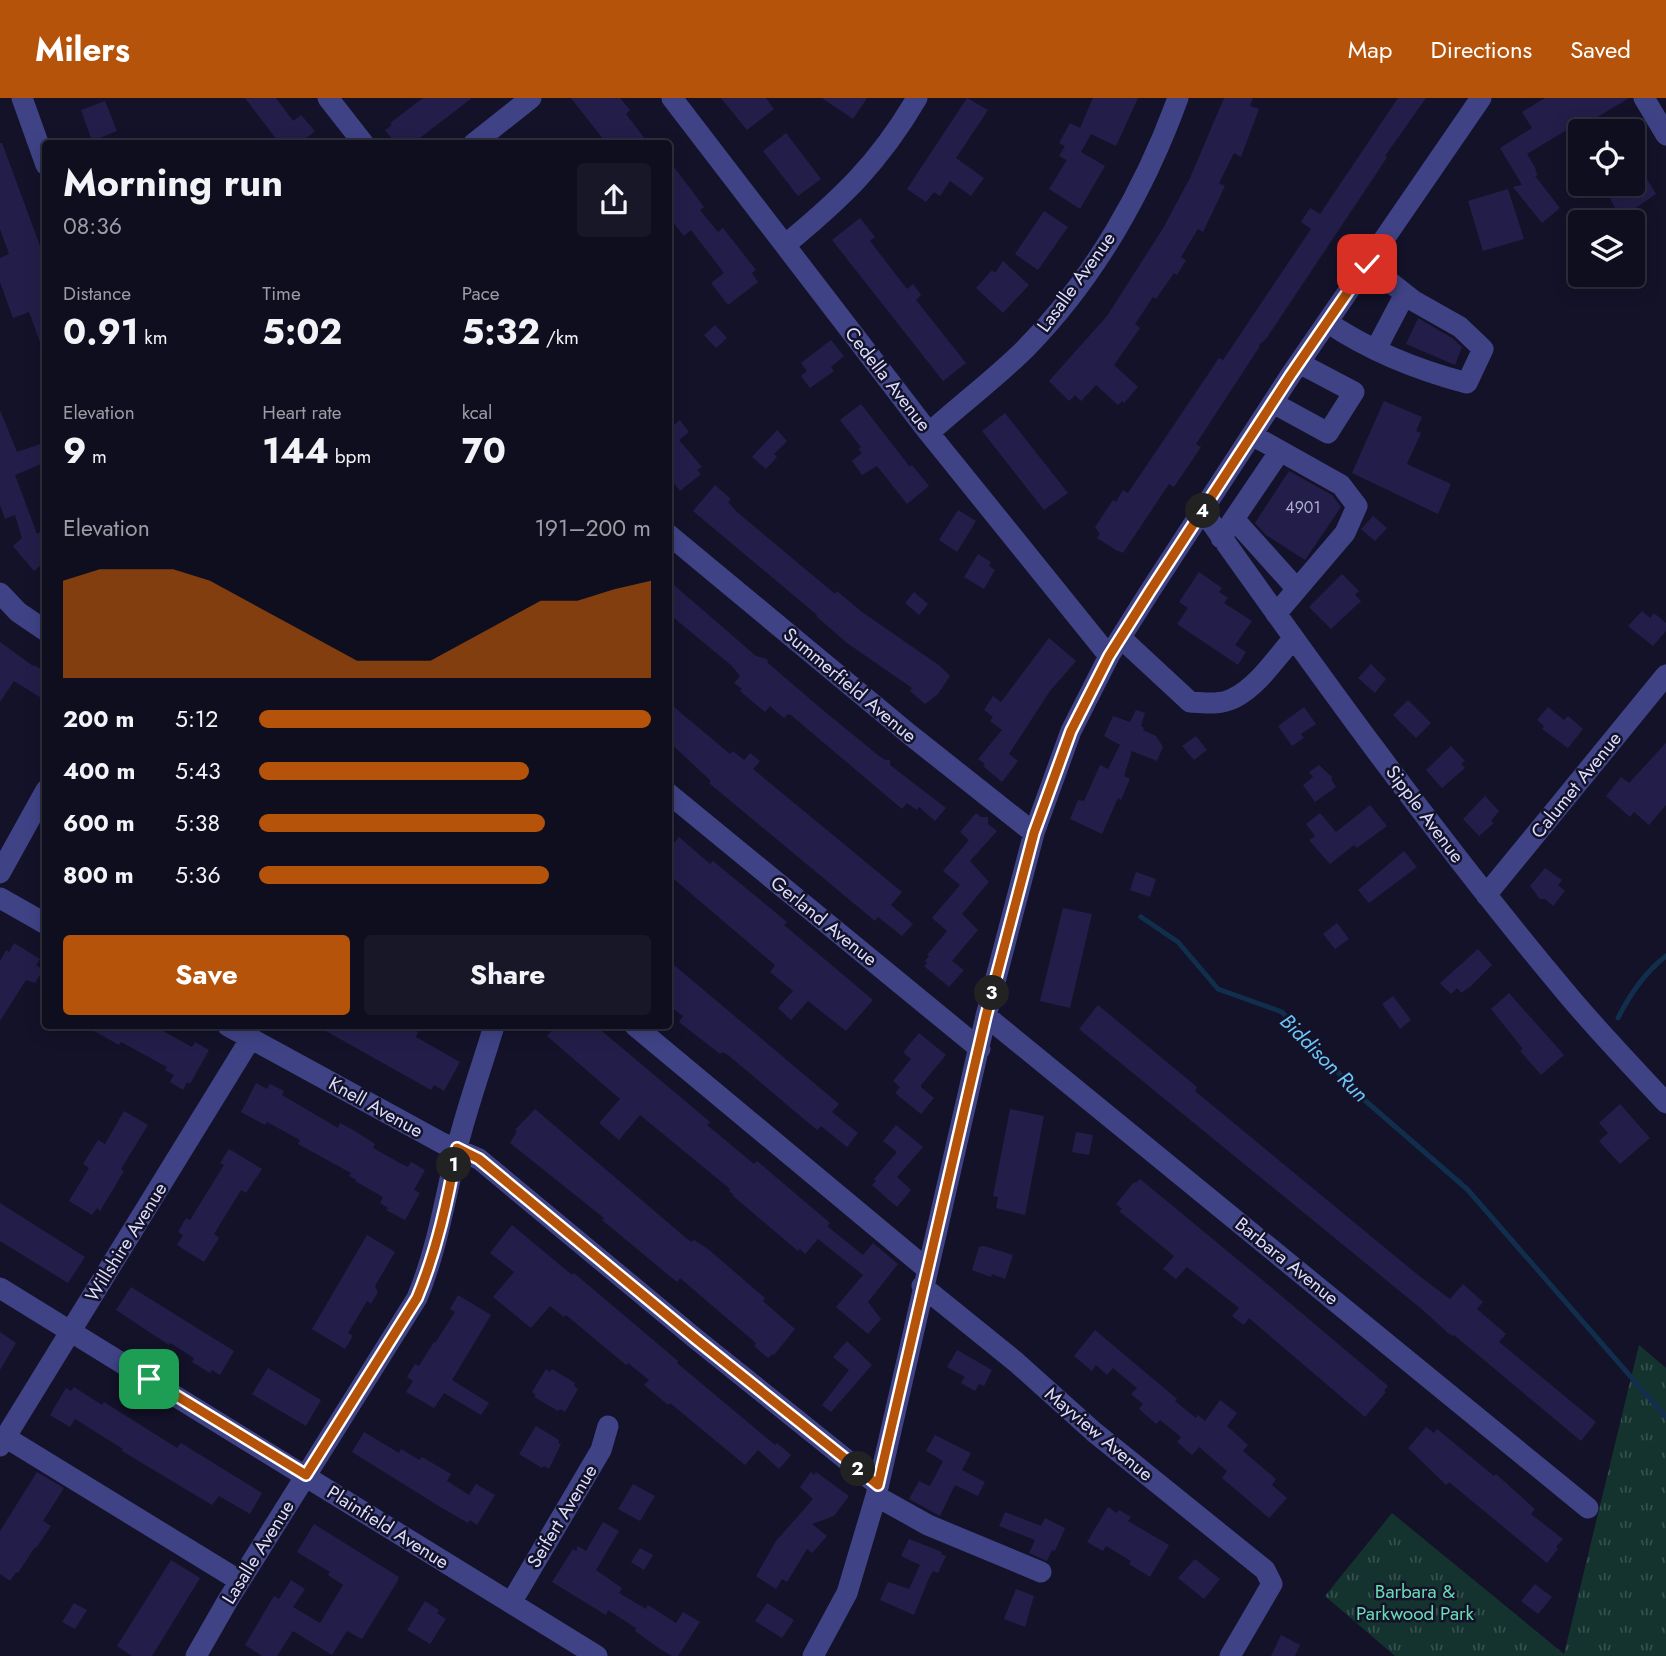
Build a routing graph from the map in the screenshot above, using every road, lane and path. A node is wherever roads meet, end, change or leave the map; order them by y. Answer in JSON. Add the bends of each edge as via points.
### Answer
{"nodes":[{"id":1,"x":22,"y":98,"type":"edge"},
{"id":2,"x":328,"y":98,"type":"edge"},
{"id":3,"x":531,"y":98,"type":"edge"},
{"id":4,"x":673,"y":98,"type":"edge"},
{"id":5,"x":917,"y":98,"type":"edge"},
{"id":6,"x":1178,"y":98,"type":"edge"},
{"id":7,"x":1480,"y":98,"type":"edge"},
{"id":8,"x":1644,"y":98,"type":"edge"},
{"id":9,"x":1666,"y":135,"type":"edge"},
{"id":10,"x":361,"y":140,"type":"edge"},
{"id":11,"x":478,"y":140,"type":"edge"},
{"id":12,"x":42,"y":154,"type":"edge"},
{"id":13,"x":785,"y":245,"type":"junction"},
{"id":14,"x":1367,"y":264,"type":"junction"},
{"id":15,"x":1405,"y":294,"type":"junction"},
{"id":16,"x":1328,"y":322,"type":"junction"},
{"id":17,"x":1376,"y":349,"type":"junction"},
{"id":18,"x":1299,"y":363,"type":"junction"},
{"id":19,"x":1273,"y":402,"type":"junction"},
{"id":20,"x":929,"y":433,"type":"junction"},
{"id":21,"x":1252,"y":435,"type":"junction"},
{"id":22,"x":1280,"y":451,"type":"junction"},
{"id":23,"x":1225,"y":477,"type":"junction"},
{"id":24,"x":1248,"y":498,"type":"junction"},
{"id":25,"x":1203,"y":511,"type":"junction"},
{"id":26,"x":1234,"y":519,"type":"junction"},
{"id":27,"x":672,"y":537,"type":"edge"},
{"id":28,"x":1222,"y":538,"type":"junction"},
{"id":29,"x":1266,"y":554,"type":"junction"},
{"id":30,"x":1245,"y":572,"type":"junction"},
{"id":31,"x":1297,"y":589,"type":"junction"},
{"id":32,"x":0,"y":593,"type":"edge"},
{"id":33,"x":1276,"y":614,"type":"junction"},
{"id":34,"x":42,"y":628,"type":"edge"},
{"id":35,"x":1121,"y":638,"type":"junction"},
{"id":36,"x":1293,"y":639,"type":"junction"},
{"id":37,"x":1109,"y":656,"type":"junction"},
{"id":38,"x":1666,"y":675,"type":"edge"},
{"id":39,"x":672,"y":796,"type":"edge"},
{"id":40,"x":42,"y":797,"type":"edge"},
{"id":41,"x":1034,"y":833,"type":"junction"},
{"id":42,"x":0,"y":873,"type":"edge"},
{"id":43,"x":1486,"y":895,"type":"junction"},
{"id":44,"x":0,"y":898,"type":"edge"},
{"id":45,"x":42,"y":922,"type":"edge"},
{"id":46,"x":986,"y":1016,"type":"junction"},
{"id":47,"x":234,"y":1029,"type":"edge"},
{"id":48,"x":493,"y":1029,"type":"edge"},
{"id":49,"x":638,"y":1029,"type":"edge"},
{"id":50,"x":251,"y":1038,"type":"junction"},
{"id":51,"x":980,"y":1049,"type":"junction"},
{"id":52,"x":1666,"y":1103,"type":"edge"},
{"id":53,"x":457,"y":1148,"type":"junction"},
{"id":54,"x":925,"y":1277,"type":"junction"},
{"id":55,"x":0,"y":1288,"type":"edge"},
{"id":56,"x":71,"y":1332,"type":"junction"},
{"id":57,"x":608,"y":1426,"type":"dead end"},
{"id":58,"x":3,"y":1442,"type":"edge"},
{"id":59,"x":306,"y":1475,"type":"junction"},
{"id":60,"x":877,"y":1490,"type":"junction"},
{"id":61,"x":1588,"y":1508,"type":"dead end"},
{"id":62,"x":1041,"y":1573,"type":"dead end"},
{"id":63,"x":240,"y":1581,"type":"junction"},
{"id":64,"x":511,"y":1603,"type":"junction"},
{"id":65,"x":196,"y":1656,"type":"edge"},
{"id":66,"x":597,"y":1656,"type":"edge"},
{"id":67,"x":813,"y":1656,"type":"edge"},
{"id":68,"x":1230,"y":1656,"type":"edge"}],
"edges":[{"from":1,"to":12,"type":"street"},
{"from":2,"to":10,"type":"street"},
{"from":3,"to":11,"type":"street"},
{"from":4,"to":13,"type":"street","name":"Cedella Avenue"},
{"from":5,"to":13,"type":"street","via":[[875,162]]},
{"from":6,"to":20,"type":"street","name":"Lasalle Avenue","via":[[1126,212],[1066,302],[1026,348]]},
{"from":7,"to":14,"type":"street"},
{"from":8,"to":9,"type":"street"},
{"from":13,"to":20,"type":"street","name":"Cedella Avenue"},
{"from":14,"to":15,"type":"street"},
{"from":14,"to":16,"type":"street"},
{"from":15,"to":17,"type":"street"},
{"from":15,"to":17,"type":"street","via":[[1460,327],[1483,349],[1467,383],[1425,372]]},
{"from":16,"to":17,"type":"street"},
{"from":16,"to":18,"type":"street"},
{"from":18,"to":19,"type":"street"},
{"from":18,"to":19,"type":"street","via":[[1353,392],[1328,433]]},
{"from":19,"to":21,"type":"street"},
{"from":20,"to":37,"type":"street","name":"Cedella Avenue"},
{"from":21,"to":22,"type":"street"},
{"from":21,"to":23,"type":"street"},
{"from":22,"to":24,"type":"street"},
{"from":22,"to":31,"type":"street","via":[[1341,485],[1357,506],[1345,533]]},
{"from":23,"to":24,"type":"street"},
{"from":23,"to":25,"type":"street"},
{"from":24,"to":26,"type":"street"},
{"from":25,"to":28,"type":"street","name":"Sipple Avenue"},
{"from":25,"to":35,"type":"street"},
{"from":26,"to":28,"type":"street"},
{"from":26,"to":29,"type":"street"},
{"from":27,"to":41,"type":"street","name":"Summerfield Avenue"},
{"from":28,"to":30,"type":"street","name":"Sipple Avenue"},
{"from":29,"to":30,"type":"street"},
{"from":29,"to":31,"type":"street"},
{"from":30,"to":33,"type":"street","name":"Sipple Avenue"},
{"from":31,"to":33,"type":"street"},
{"from":32,"to":34,"type":"street"},
{"from":33,"to":36,"type":"street","name":"Sipple Avenue"},
{"from":35,"to":36,"type":"street","via":[[1190,702],[1208,703],[1233,699],[1250,687]]},
{"from":35,"to":37,"type":"street"},
{"from":36,"to":43,"type":"street","name":"Sipple Avenue"},
{"from":37,"to":41,"type":"street","via":[[1071,731]]},
{"from":38,"to":43,"type":"street","name":"Calumet Avenue"},
{"from":39,"to":51,"type":"street","name":"Gerland Avenue"},
{"from":40,"to":42,"type":"street"},
{"from":41,"to":46,"type":"street"},
{"from":43,"to":52,"type":"street","name":"Sipple Avenue","via":[[1564,991]]},
{"from":44,"to":45,"type":"street"},
{"from":46,"to":51,"type":"street"},
{"from":46,"to":61,"type":"street","name":"Barbara Avenue"},
{"from":47,"to":50,"type":"street","name":"Knell Avenue"},
{"from":48,"to":53,"type":"street","name":"Lasalle Avenue"},
{"from":49,"to":54,"type":"street","name":"Mayview Avenue"},
{"from":50,"to":53,"type":"street","name":"Knell Avenue"},
{"from":50,"to":56,"type":"street","name":"Willshire Avenue"},
{"from":51,"to":54,"type":"street"},
{"from":53,"to":59,"type":"street","name":"Lasalle Avenue","via":[[449,1194],[417,1298]]},
{"from":53,"to":60,"type":"street","name":"Knell Avenue","via":[[479,1159]]},
{"from":54,"to":60,"type":"street"},
{"from":54,"to":68,"type":"street","name":"Mayview Avenue","via":[[1094,1432],[1265,1570],[1272,1584]]},
{"from":55,"to":56,"type":"street","name":"Plainfield Avenue"},
{"from":56,"to":58,"type":"street","name":"Willshire Avenue"},
{"from":56,"to":59,"type":"street","name":"Plainfield Avenue"},
{"from":57,"to":64,"type":"street","name":"Seifert Avenue","via":[[601,1450]]},
{"from":58,"to":63,"type":"street"},
{"from":59,"to":63,"type":"street","name":"Lasalle Avenue"},
{"from":59,"to":64,"type":"street","name":"Plainfield Avenue"},
{"from":60,"to":62,"type":"street","name":"Knell Avenue","via":[[928,1525]]},
{"from":60,"to":67,"type":"street","via":[[847,1592]]},
{"from":63,"to":65,"type":"street","name":"Lasalle Avenue"},
{"from":64,"to":66,"type":"street","name":"Plainfield Avenue"}]}
